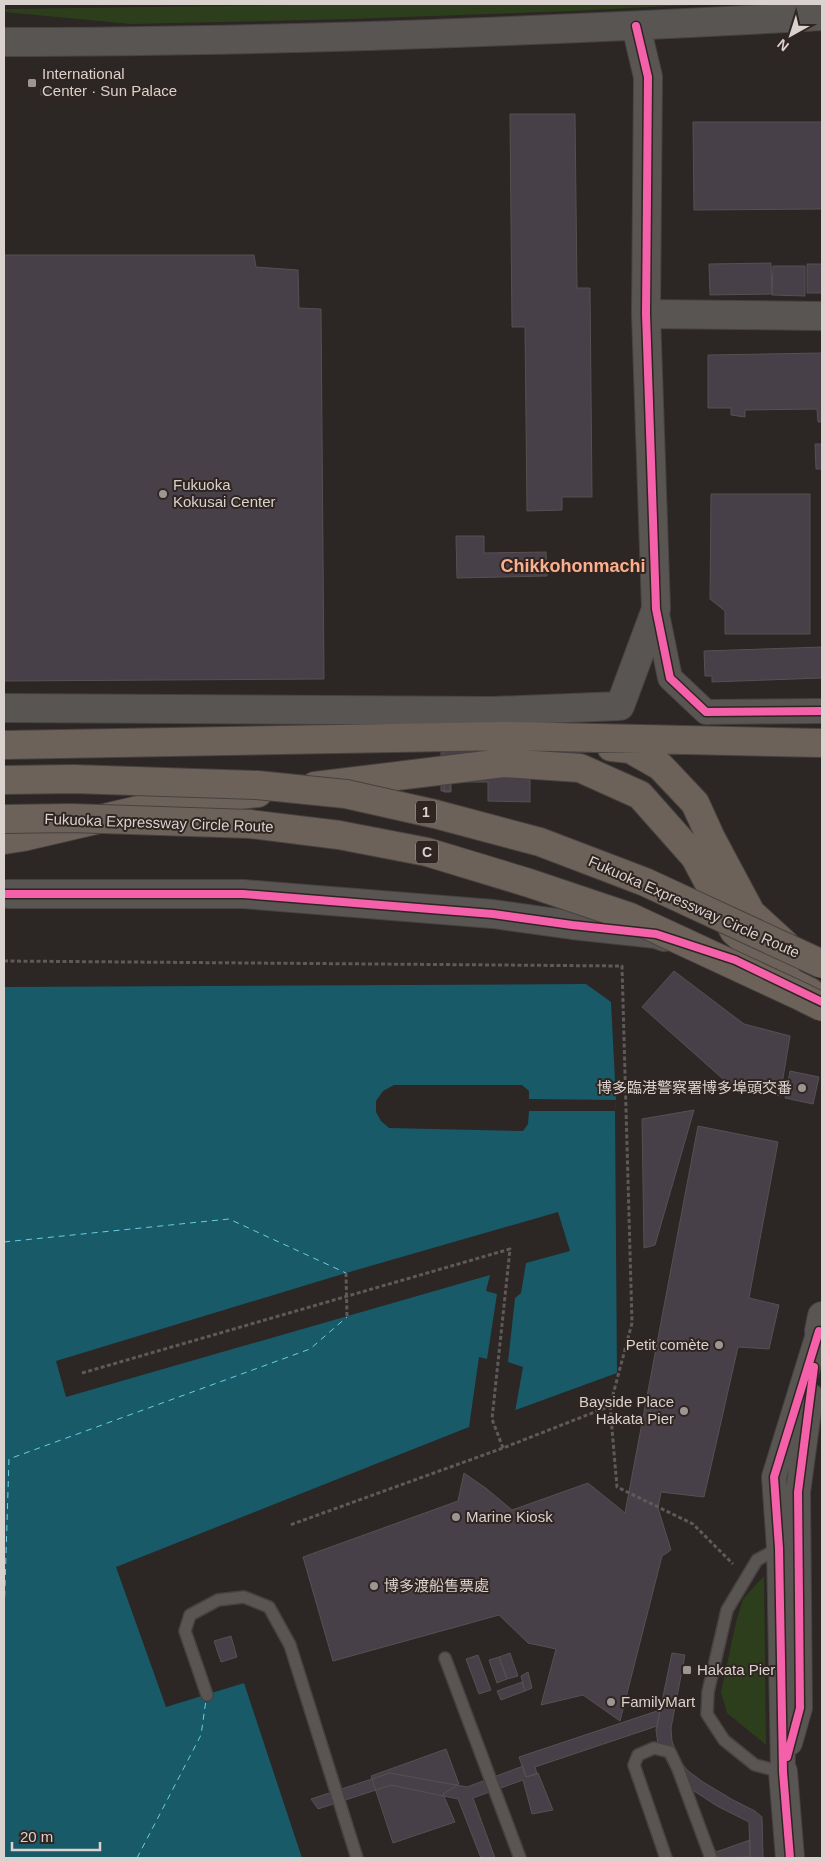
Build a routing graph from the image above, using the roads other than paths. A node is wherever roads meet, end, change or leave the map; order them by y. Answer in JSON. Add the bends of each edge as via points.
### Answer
{"nodes":[{"id":1,"x":822,"y":16,"type":"edge"},
{"id":2,"x":636,"y":26,"type":"junction"},
{"id":3,"x":4,"y":42,"type":"edge"},
{"id":4,"x":646,"y":314,"type":"junction"},
{"id":5,"x":822,"y":316,"type":"edge"},
{"id":6,"x":656,"y":609,"type":"junction"},
{"id":7,"x":4,"y":708,"type":"edge"},
{"id":8,"x":822,"y":711,"type":"edge"},
{"id":9,"x":505,"y":736,"type":"junction"},
{"id":10,"x":822,"y":743,"type":"edge"},
{"id":11,"x":4,"y":745,"type":"edge"},
{"id":12,"x":4,"y":780,"type":"edge"},
{"id":13,"x":4,"y":819,"type":"edge"},
{"id":14,"x":4,"y":840,"type":"edge"},
{"id":15,"x":8,"y":894,"type":"dead end"},
{"id":16,"x":822,"y":964,"type":"edge"},
{"id":17,"x":822,"y":972,"type":"edge"},
{"id":18,"x":822,"y":1000,"type":"edge"},
{"id":19,"x":822,"y":1007,"type":"edge"},
{"id":20,"x":821,"y":1324,"type":"edge"},
{"id":21,"x":779,"y":1548,"type":"junction"},
{"id":22,"x":445,"y":1658,"type":"dead end"},
{"id":23,"x":207,"y":1695,"type":"dead end"},
{"id":24,"x":783,"y":1772,"type":"junction"},
{"id":25,"x":357,"y":1858,"type":"edge"},
{"id":26,"x":520,"y":1858,"type":"edge"},
{"id":27,"x":666,"y":1858,"type":"edge"},
{"id":28,"x":711,"y":1858,"type":"edge"},
{"id":29,"x":790,"y":1858,"type":"edge"}],
"edges":[{"from":1,"to":2,"type":"street"},
{"from":2,"to":3,"type":"street","via":[[141,42]]},
{"from":2,"to":4,"type":"street","via":[[648,77]]},
{"from":4,"to":5,"type":"street"},
{"from":4,"to":6,"type":"street"},
{"from":6,"to":7,"type":"street","via":[[620,706],[493,711]]},
{"from":6,"to":8,"type":"street","via":[[670,678],[706,712]]},
{"from":9,"to":10,"type":"highway"},
{"from":9,"to":11,"type":"highway"},
{"from":9,"to":17,"type":"highway","bridge":true,"via":[[630,749],[660,766],[695,803],[710,838],[751,913],[803,960]]},
{"from":12,"to":16,"type":"highway","name":"Fukuoka Expressway Circle Route","number":"1","bridge":true,"via":[[257,785],[346,794],[418,810],[540,842],[627,875]]},
{"from":13,"to":19,"type":"highway","name":"Fukuoka Expressway Circle Route","number":"C","bridge":true,"via":[[250,824],[427,852],[630,918]]},
{"from":14,"to":18,"type":"highway","bridge":true,"via":[[170,804],[503,763],[580,768],[640,795],[695,858],[734,931],[792,983]]},
{"from":15,"to":18,"type":"street","via":[[243,894],[493,914],[656,934],[734,960]]},
{"from":20,"to":21,"type":"street","via":[[774,1477]]},
{"from":20,"to":24,"type":"street","via":[[798,1492],[800,1708]]},
{"from":21,"to":24,"type":"street"},
{"from":21,"to":24,"type":"lane","via":[[757,1560],[727,1610],[708,1692],[707,1714],[724,1740],[755,1764]]},
{"from":22,"to":26,"type":"lane"},
{"from":23,"to":25,"type":"lane","via":[[186,1631],[190,1615],[218,1600],[244,1597],[269,1607],[290,1645]]},
{"from":24,"to":29,"type":"street"},
{"from":27,"to":28,"type":"lane","via":[[634,1766],[638,1754],[654,1748],[670,1752]]}]}
